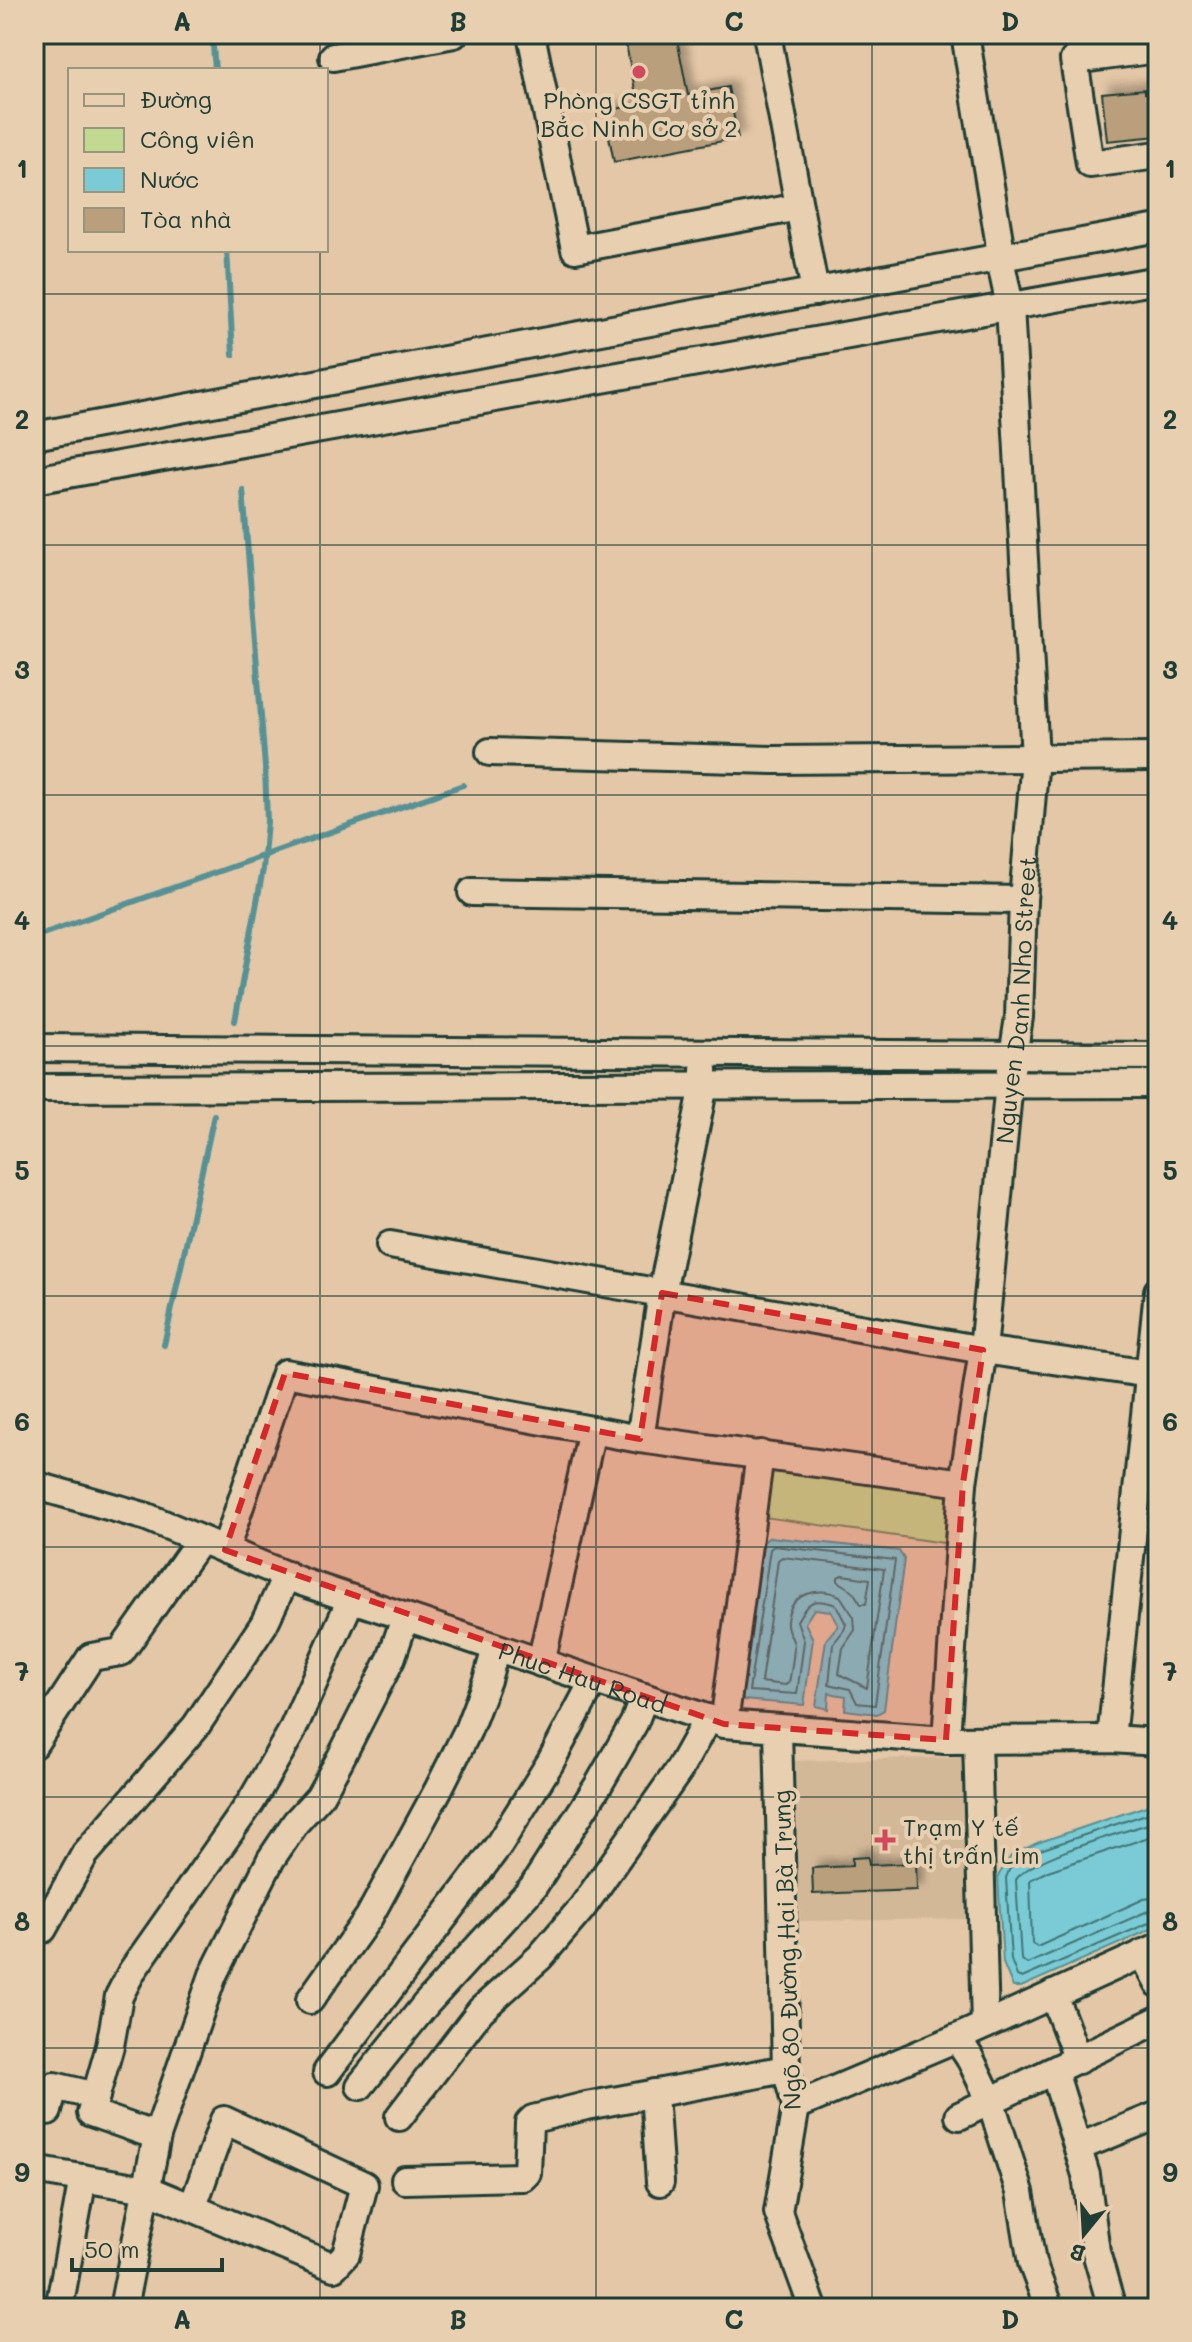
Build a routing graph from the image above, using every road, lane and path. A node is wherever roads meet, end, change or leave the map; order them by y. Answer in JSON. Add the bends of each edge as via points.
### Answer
{"nodes":[{"id":1,"x":454,"y":34,"type":"edge"},
{"id":2,"x":531,"y":34,"type":"edge"},
{"id":3,"x":767,"y":34,"type":"edge"},
{"id":4,"x":965,"y":34,"type":"edge"},
{"id":5,"x":1158,"y":49,"type":"edge"},
{"id":6,"x":333,"y":57,"type":"dead end"},
{"id":7,"x":1158,"y":155,"type":"edge"},
{"id":8,"x":799,"y":207,"type":"junction"},
{"id":9,"x":1158,"y":228,"type":"edge"},
{"id":10,"x":1000,"y":259,"type":"junction"},
{"id":11,"x":1158,"y":280,"type":"edge"},
{"id":12,"x":815,"y":292,"type":"junction"},
{"id":13,"x":1010,"y":306,"type":"junction"},
{"id":14,"x":330,"y":382,"type":"junction"},
{"id":15,"x":340,"y":426,"type":"junction"},
{"id":16,"x":34,"y":436,"type":"edge"},
{"id":17,"x":34,"y":480,"type":"edge"},
{"id":18,"x":490,"y":752,"type":"dead end"},
{"id":19,"x":1158,"y":757,"type":"edge"},
{"id":20,"x":1035,"y":758,"type":"junction"},
{"id":21,"x":472,"y":892,"type":"dead end"},
{"id":22,"x":1023,"y":900,"type":"junction"},
{"id":23,"x":34,"y":1048,"type":"edge"},
{"id":24,"x":440,"y":1052,"type":"junction"},
{"id":25,"x":1014,"y":1053,"type":"junction"},
{"id":26,"x":705,"y":1054,"type":"junction"},
{"id":27,"x":1158,"y":1056,"type":"edge"},
{"id":28,"x":1009,"y":1083,"type":"junction"},
{"id":29,"x":1158,"y":1084,"type":"edge"},
{"id":30,"x":704,"y":1085,"type":"junction"},
{"id":31,"x":439,"y":1087,"type":"junction"},
{"id":32,"x":34,"y":1088,"type":"edge"},
{"id":33,"x":390,"y":1245,"type":"dead end"},
{"id":34,"x":662,"y":1293,"type":"junction"},
{"id":35,"x":1158,"y":1302,"type":"edge"},
{"id":36,"x":983,"y":1350,"type":"junction"},
{"id":37,"x":1150,"y":1374,"type":"junction"},
{"id":38,"x":592,"y":1430,"type":"junction"},
{"id":39,"x":640,"y":1439,"type":"junction"},
{"id":40,"x":760,"y":1454,"type":"junction"},
{"id":41,"x":963,"y":1483,"type":"junction"},
{"id":42,"x":34,"y":1485,"type":"edge"},
{"id":43,"x":1146,"y":1520,"type":"edge"},
{"id":44,"x":213,"y":1545,"type":"junction"},
{"id":45,"x":287,"y":1575,"type":"junction"},
{"id":46,"x":351,"y":1599,"type":"junction"},
{"id":47,"x":405,"y":1618,"type":"junction"},
{"id":48,"x":496,"y":1648,"type":"junction"},
{"id":49,"x":541,"y":1663,"type":"junction"},
{"id":50,"x":594,"y":1680,"type":"junction"},
{"id":51,"x":644,"y":1697,"type":"junction"},
{"id":52,"x":716,"y":1721,"type":"junction"},
{"id":53,"x":778,"y":1729,"type":"junction"},
{"id":54,"x":1111,"y":1739,"type":"junction"},
{"id":55,"x":946,"y":1740,"type":"junction"},
{"id":56,"x":977,"y":1740,"type":"junction"},
{"id":57,"x":1158,"y":1742,"type":"edge"},
{"id":58,"x":34,"y":1744,"type":"edge"},
{"id":59,"x":43,"y":1929,"type":"dead end"},
{"id":60,"x":1151,"y":1950,"type":"edge"},
{"id":61,"x":1158,"y":1983,"type":"edge"},
{"id":62,"x":1053,"y":1994,"type":"junction"},
{"id":63,"x":310,"y":2000,"type":"dead end"},
{"id":64,"x":1158,"y":2020,"type":"edge"},
{"id":65,"x":985,"y":2025,"type":"junction"},
{"id":66,"x":957,"y":2038,"type":"junction"},
{"id":67,"x":1066,"y":2066,"type":"junction"},
{"id":68,"x":786,"y":2069,"type":"junction"},
{"id":69,"x":327,"y":2072,"type":"dead end"},
{"id":70,"x":360,"y":2086,"type":"dead end"},
{"id":71,"x":654,"y":2093,"type":"junction"},
{"id":72,"x":96,"y":2096,"type":"junction"},
{"id":73,"x":990,"y":2100,"type":"junction"},
{"id":74,"x":796,"y":2106,"type":"junction"},
{"id":75,"x":34,"y":2109,"type":"edge"},
{"id":76,"x":1158,"y":2115,"type":"edge"},
{"id":77,"x":959,"y":2116,"type":"dead end"},
{"id":78,"x":399,"y":2117,"type":"dead end"},
{"id":79,"x":157,"y":2136,"type":"junction"},
{"id":80,"x":1079,"y":2147,"type":"junction"},
{"id":81,"x":34,"y":2170,"type":"edge"},
{"id":82,"x":83,"y":2178,"type":"junction"},
{"id":83,"x":405,"y":2180,"type":"dead end"},
{"id":84,"x":660,"y":2182,"type":"dead end"},
{"id":85,"x":147,"y":2189,"type":"junction"},
{"id":86,"x":193,"y":2206,"type":"junction"},
{"id":87,"x":59,"y":2308,"type":"edge"},
{"id":88,"x":123,"y":2308,"type":"edge"},
{"id":89,"x":813,"y":2308,"type":"edge"},
{"id":90,"x":1049,"y":2308,"type":"edge"},
{"id":91,"x":1112,"y":2308,"type":"edge"}],
"edges":[{"from":1,"to":6,"type":"street"},
{"from":2,"to":8,"type":"street","via":[[575,249]]},
{"from":3,"to":8,"type":"street"},
{"from":4,"to":10,"type":"street","name":"Nguyen Danh Nho Street"},
{"from":5,"to":7,"type":"street","via":[[1074,60],[1090,164]]},
{"from":8,"to":12,"type":"street"},
{"from":9,"to":10,"type":"street"},
{"from":10,"to":12,"type":"street"},
{"from":10,"to":13,"type":"street","name":"Nguyen Danh Nho Street"},
{"from":11,"to":13,"type":"street"},
{"from":12,"to":14,"type":"street"},
{"from":13,"to":15,"type":"street"},
{"from":13,"to":20,"type":"street","name":"Nguyen Danh Nho Street"},
{"from":14,"to":15,"type":"street"},
{"from":14,"to":16,"type":"street"},
{"from":15,"to":17,"type":"street"},
{"from":18,"to":20,"type":"street","via":[[773,760]]},
{"from":19,"to":20,"type":"street"},
{"from":20,"to":22,"type":"street","name":"Nguyen Danh Nho Street"},
{"from":21,"to":22,"type":"street"},
{"from":22,"to":25,"type":"street","name":"Nguyen Danh Nho Street"},
{"from":23,"to":24,"type":"street"},
{"from":24,"to":26,"type":"street"},
{"from":24,"to":31,"type":"street"},
{"from":25,"to":26,"type":"street"},
{"from":25,"to":27,"type":"street"},
{"from":25,"to":28,"type":"street","name":"Nguyen Danh Nho Street"},
{"from":26,"to":30,"type":"street"},
{"from":28,"to":29,"type":"street"},
{"from":28,"to":30,"type":"street"},
{"from":28,"to":36,"type":"street","name":"Nguyen Danh Nho Street"},
{"from":30,"to":31,"type":"street"},
{"from":30,"to":34,"type":"street"},
{"from":31,"to":32,"type":"street"},
{"from":33,"to":34,"type":"street"},
{"from":34,"to":36,"type":"street"},
{"from":34,"to":39,"type":"street"},
{"from":35,"to":37,"type":"street"},
{"from":36,"to":37,"type":"street"},
{"from":36,"to":41,"type":"street","name":"Nguyen Danh Nho Street"},
{"from":37,"to":43,"type":"street"},
{"from":38,"to":39,"type":"street"},
{"from":38,"to":44,"type":"street","via":[[285,1373]]},
{"from":38,"to":49,"type":"street"},
{"from":39,"to":40,"type":"street"},
{"from":40,"to":41,"type":"street"},
{"from":40,"to":52,"type":"street"},
{"from":41,"to":55,"type":"street","name":"Nguyen Danh Nho Street"},
{"from":42,"to":44,"type":"street","name":"Phuc Hau Road","via":[[147,1517]]},
{"from":43,"to":54,"type":"street"},
{"from":44,"to":45,"type":"street","name":"Phuc Hau Road"},
{"from":44,"to":58,"type":"street","via":[[121,1652],[91,1657]]},
{"from":45,"to":46,"type":"street","name":"Phuc Hau Road"},
{"from":45,"to":59,"type":"street","via":[[264,1624],[196,1726],[85,1854]]},
{"from":46,"to":47,"type":"street","name":"Phuc Hau Road"},
{"from":46,"to":72,"type":"street","via":[[291,1733],[259,1788],[125,1984]]},
{"from":47,"to":48,"type":"street","name":"Phuc Hau Road"},
{"from":47,"to":79,"type":"street","via":[[391,1659],[339,1761],[319,1797],[271,1859],[213,1975]]},
{"from":48,"to":49,"type":"street","name":"Phuc Hau Road"},
{"from":48,"to":63,"type":"street","via":[[468,1730],[438,1790],[369,1917]]},
{"from":49,"to":50,"type":"street","name":"Phuc Hau Road"},
{"from":50,"to":51,"type":"street","name":"Phuc Hau Road"},
{"from":50,"to":69,"type":"street","via":[[498,1846]]},
{"from":51,"to":52,"type":"street","name":"Phuc Hau Road"},
{"from":51,"to":70,"type":"street","via":[[599,1784],[533,1887]]},
{"from":52,"to":53,"type":"street","name":"Phuc Hau Road"},
{"from":52,"to":78,"type":"street","via":[[582,1908],[540,1957],[481,2010]]},
{"from":53,"to":55,"type":"street","name":"Phuc Hau Road"},
{"from":53,"to":68,"type":"street","name":"Ngõ 80 Đường Hai Bà Trưng"},
{"from":54,"to":56,"type":"street","name":"Phuc Hau Road"},
{"from":54,"to":57,"type":"street","name":"Phuc Hau Road"},
{"from":55,"to":56,"type":"street","name":"Phuc Hau Road"},
{"from":56,"to":65,"type":"street"},
{"from":60,"to":61,"type":"street"},
{"from":60,"to":62,"type":"street"},
{"from":62,"to":65,"type":"street"},
{"from":62,"to":67,"type":"street"},
{"from":64,"to":67,"type":"street"},
{"from":65,"to":66,"type":"street"},
{"from":66,"to":73,"type":"street"},
{"from":66,"to":74,"type":"street"},
{"from":67,"to":73,"type":"street"},
{"from":67,"to":80,"type":"street"},
{"from":68,"to":71,"type":"street"},
{"from":68,"to":74,"type":"street","name":"Ngõ 80 Đường Hai Bà Trưng"},
{"from":71,"to":83,"type":"street","via":[[533,2119],[528,2129],[536,2161],[526,2176]]},
{"from":71,"to":84,"type":"street"},
{"from":72,"to":75,"type":"street","via":[[54,2086],[48,2111]]},
{"from":72,"to":79,"type":"street","via":[[91,2113]]},
{"from":73,"to":77,"type":"street"},
{"from":73,"to":90,"type":"street","via":[[1020,2192],[1032,2263]]},
{"from":74,"to":89,"type":"street","name":"Ngõ 80 Đường Hai Bà Trưng","via":[[778,2212]]},
{"from":76,"to":80,"type":"street"},
{"from":79,"to":85,"type":"street"},
{"from":80,"to":91,"type":"street","via":[[1096,2252]]},
{"from":81,"to":82,"type":"street"},
{"from":82,"to":85,"type":"street"},
{"from":82,"to":87,"type":"street"},
{"from":85,"to":86,"type":"street"},
{"from":85,"to":88,"type":"street"},
{"from":86,"to":86,"type":"street","via":[[224,2120],[364,2185],[346,2254],[334,2267]]}]}
